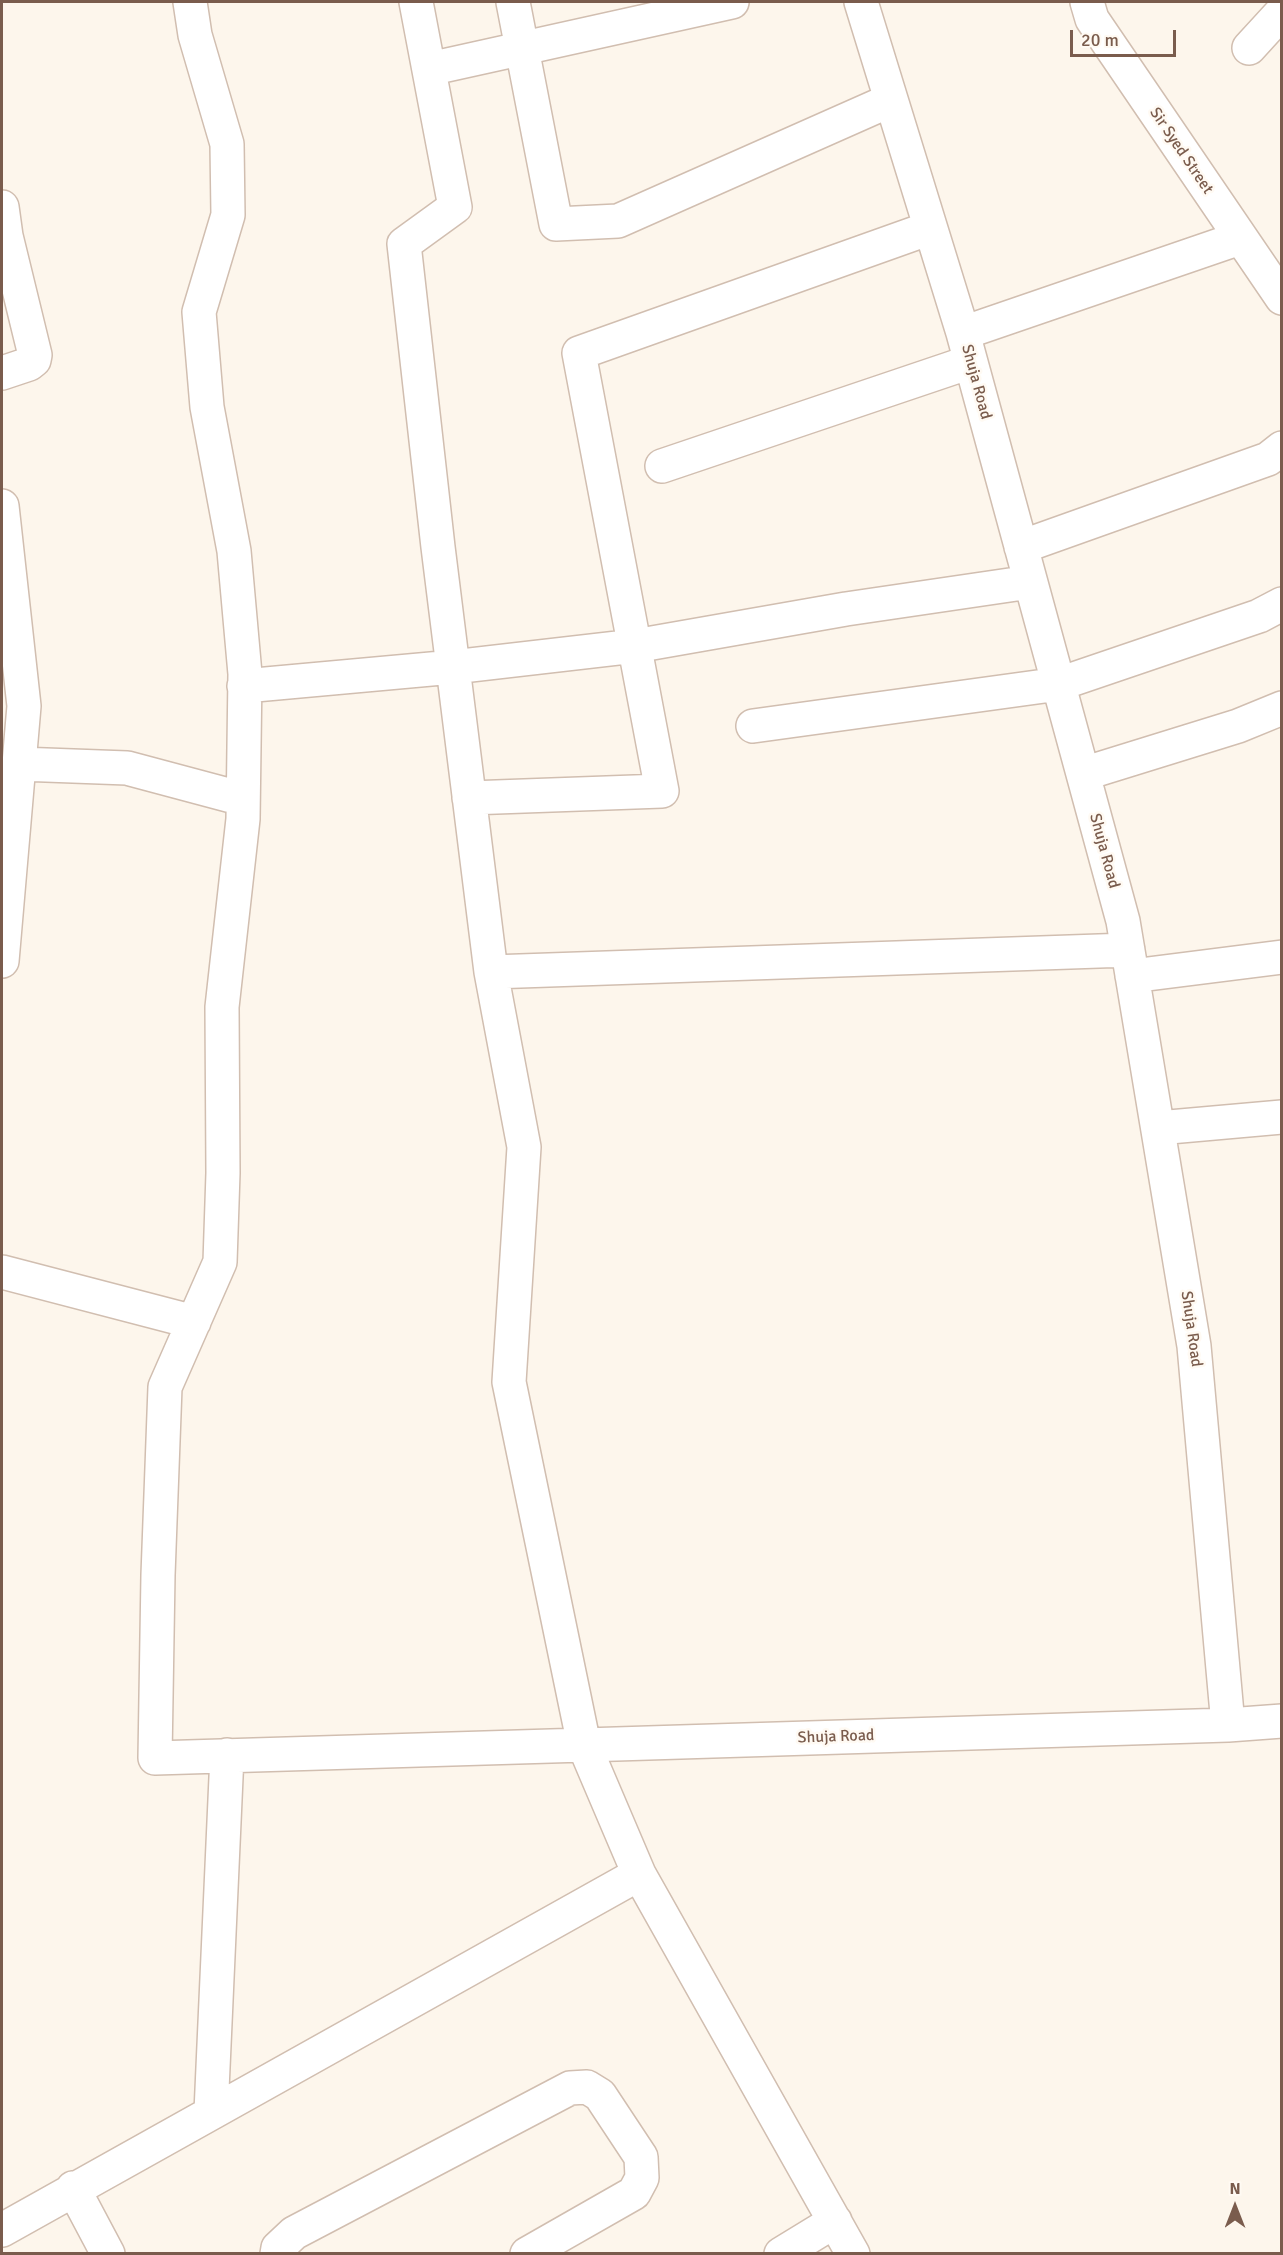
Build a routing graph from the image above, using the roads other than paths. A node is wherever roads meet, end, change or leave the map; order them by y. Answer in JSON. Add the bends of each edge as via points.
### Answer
{"nodes":[{"id":1,"x":190,"y":2,"type":"edge"},
{"id":2,"x":416,"y":2,"type":"edge"},
{"id":3,"x":513,"y":2,"type":"edge"},
{"id":4,"x":732,"y":2,"type":"edge"},
{"id":5,"x":861,"y":2,"type":"edge"},
{"id":6,"x":1087,"y":2,"type":"edge"},
{"id":7,"x":1281,"y":12,"type":"edge"},
{"id":8,"x":1249,"y":48,"type":"dead end"},
{"id":9,"x":522,"y":49,"type":"junction"},
{"id":10,"x":429,"y":69,"type":"junction"},
{"id":11,"x":891,"y":100,"type":"junction"},
{"id":12,"x":3,"y":227,"type":"edge"},
{"id":13,"x":930,"y":228,"type":"junction"},
{"id":14,"x":1240,"y":238,"type":"junction"},
{"id":15,"x":1281,"y":298,"type":"edge"},
{"id":16,"x":966,"y":347,"type":"junction"},
{"id":17,"x":2,"y":373,"type":"edge"},
{"id":18,"x":1281,"y":448,"type":"edge"},
{"id":19,"x":662,"y":466,"type":"dead end"},
{"id":20,"x":2,"y":506,"type":"edge"},
{"id":21,"x":1021,"y":546,"type":"junction"},
{"id":22,"x":1030,"y":582,"type":"junction"},
{"id":23,"x":1281,"y":604,"type":"edge"},
{"id":24,"x":635,"y":646,"type":"junction"},
{"id":25,"x":453,"y":668,"type":"junction"},
{"id":26,"x":1059,"y":684,"type":"junction"},
{"id":27,"x":244,"y":686,"type":"junction"},
{"id":28,"x":1281,"y":708,"type":"edge"},
{"id":29,"x":753,"y":726,"type":"dead end"},
{"id":30,"x":19,"y":764,"type":"junction"},
{"id":31,"x":1083,"y":774,"type":"junction"},
{"id":32,"x":469,"y":798,"type":"junction"},
{"id":33,"x":243,"y":799,"type":"junction"},
{"id":34,"x":8,"y":813,"type":"edge"},
{"id":35,"x":1281,"y":957,"type":"edge"},
{"id":36,"x":2,"y":961,"type":"edge"},
{"id":37,"x":1130,"y":963,"type":"junction"},
{"id":38,"x":491,"y":972,"type":"junction"},
{"id":39,"x":1281,"y":1117,"type":"edge"},
{"id":40,"x":1158,"y":1128,"type":"junction"},
{"id":41,"x":2,"y":1272,"type":"edge"},
{"id":42,"x":194,"y":1322,"type":"junction"},
{"id":43,"x":1281,"y":1720,"type":"edge"},
{"id":44,"x":1228,"y":1725,"type":"junction"},
{"id":45,"x":584,"y":1745,"type":"junction"},
{"id":46,"x":227,"y":1755,"type":"junction"},
{"id":47,"x":639,"y":1874,"type":"junction"},
{"id":48,"x":211,"y":2112,"type":"junction"},
{"id":49,"x":73,"y":2188,"type":"junction"},
{"id":50,"x":835,"y":2222,"type":"junction"},
{"id":51,"x":2,"y":2230,"type":"edge"},
{"id":52,"x":108,"y":2253,"type":"edge"},
{"id":53,"x":277,"y":2253,"type":"edge"},
{"id":54,"x":527,"y":2253,"type":"edge"},
{"id":55,"x":781,"y":2253,"type":"edge"},
{"id":56,"x":853,"y":2253,"type":"edge"}],
"edges":[{"from":1,"to":27,"type":"street","via":[[195,35],[227,144],[228,215],[199,312],[207,407],[234,551]]},
{"from":2,"to":10,"type":"street"},
{"from":3,"to":9,"type":"street"},
{"from":4,"to":9,"type":"street"},
{"from":5,"to":11,"type":"street","name":"Shuja Road"},
{"from":6,"to":14,"type":"street","name":"Sir Syed Street","via":[[1092,19]]},
{"from":7,"to":8,"type":"street"},
{"from":9,"to":10,"type":"street"},
{"from":9,"to":11,"type":"street","via":[[556,224],[618,221]]},
{"from":10,"to":25,"type":"street","via":[[455,207],[404,244]]},
{"from":11,"to":13,"type":"street","name":"Shuja Road"},
{"from":12,"to":17,"type":"street","via":[[35,355],[29,364]]},
{"from":13,"to":16,"type":"street","name":"Shuja Road"},
{"from":13,"to":24,"type":"street","via":[[579,353]]},
{"from":14,"to":15,"type":"street","name":"Sir Syed Street"},
{"from":14,"to":16,"type":"street"},
{"from":16,"to":19,"type":"street"},
{"from":16,"to":21,"type":"street","name":"Shuja Road"},
{"from":18,"to":21,"type":"street","via":[[1268,459]]},
{"from":20,"to":30,"type":"street","via":[[24,706]]},
{"from":21,"to":22,"type":"street","name":"Shuja Road"},
{"from":22,"to":24,"type":"street"},
{"from":22,"to":26,"type":"street","name":"Shuja Road"},
{"from":23,"to":26,"type":"street","via":[[1259,616]]},
{"from":24,"to":25,"type":"street"},
{"from":24,"to":32,"type":"street","via":[[662,791]]},
{"from":25,"to":27,"type":"street"},
{"from":25,"to":32,"type":"street"},
{"from":26,"to":29,"type":"street"},
{"from":26,"to":31,"type":"street","name":"Shuja Road"},
{"from":27,"to":33,"type":"street"},
{"from":28,"to":31,"type":"street","via":[[1238,726]]},
{"from":30,"to":33,"type":"street","via":[[127,768]]},
{"from":30,"to":34,"type":"street"},
{"from":31,"to":37,"type":"street","name":"Shuja Road","via":[[1123,921]]},
{"from":32,"to":38,"type":"street"},
{"from":33,"to":42,"type":"street","via":[[222,1007],[220,1262]]},
{"from":34,"to":36,"type":"street"},
{"from":35,"to":37,"type":"street"},
{"from":37,"to":38,"type":"street"},
{"from":37,"to":40,"type":"street","name":"Shuja Road"},
{"from":38,"to":45,"type":"street","via":[[524,1147],[509,1382]]},
{"from":39,"to":40,"type":"street"},
{"from":40,"to":44,"type":"street","name":"Shuja Road","via":[[1194,1346]]},
{"from":41,"to":42,"type":"street"},
{"from":42,"to":46,"type":"street","name":"Shuja Road","via":[[165,1387],[155,1758]]},
{"from":43,"to":44,"type":"street","name":"Shuja Road"},
{"from":44,"to":45,"type":"street","name":"Shuja Road"},
{"from":45,"to":46,"type":"street","name":"Shuja Road"},
{"from":45,"to":47,"type":"street"},
{"from":46,"to":48,"type":"street"},
{"from":47,"to":48,"type":"street"},
{"from":47,"to":50,"type":"street"},
{"from":48,"to":49,"type":"street"},
{"from":49,"to":51,"type":"street"},
{"from":49,"to":52,"type":"street"},
{"from":50,"to":55,"type":"street"},
{"from":50,"to":56,"type":"street"},
{"from":53,"to":54,"type":"street","via":[[294,2233],[570,2088],[587,2087],[600,2095],[641,2157],[642,2178],[634,2193]]}]}
